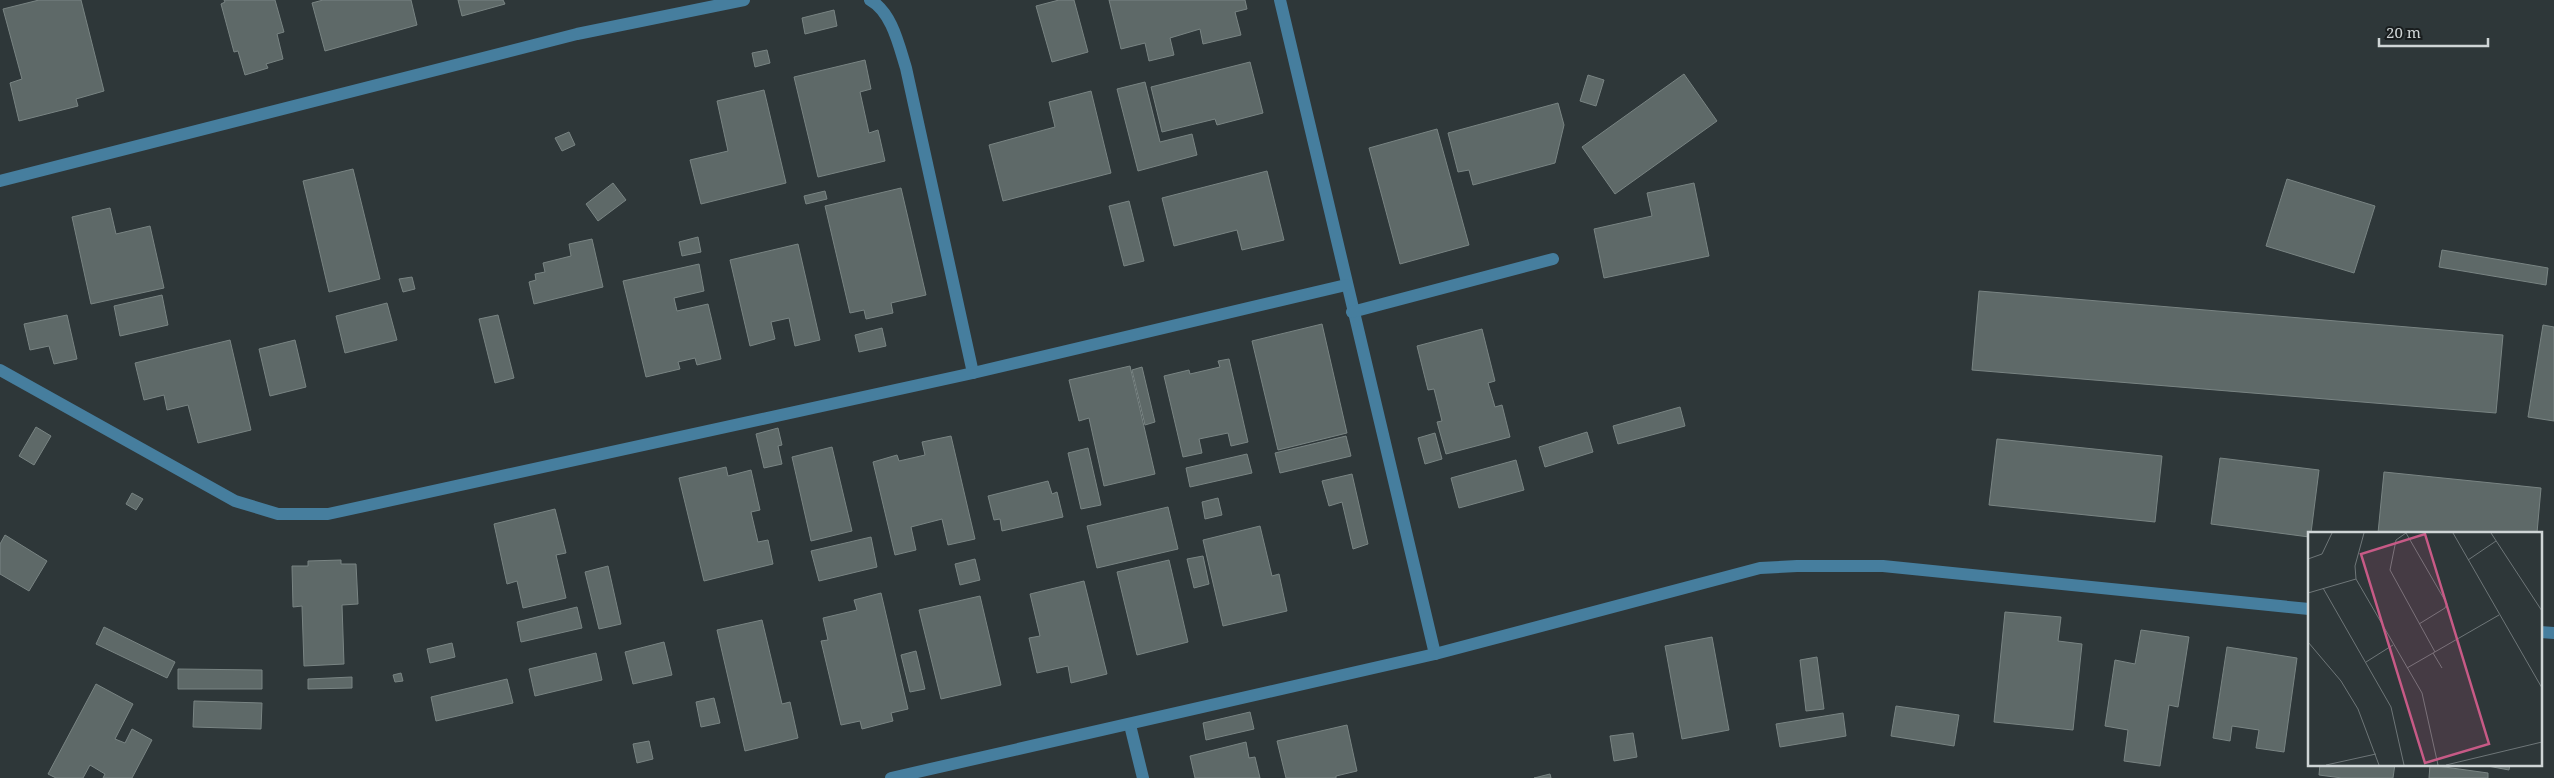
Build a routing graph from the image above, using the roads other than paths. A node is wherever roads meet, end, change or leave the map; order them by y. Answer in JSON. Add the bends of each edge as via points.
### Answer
{"nodes":[{"id":1,"x":744,"y":0,"type":"edge"},
{"id":2,"x":870,"y":0,"type":"edge"},
{"id":3,"x":1280,"y":0,"type":"edge"},
{"id":4,"x":0,"y":181,"type":"edge"},
{"id":5,"x":1554,"y":259,"type":"dead end"},
{"id":6,"x":1346,"y":285,"type":"junction"},
{"id":7,"x":1352,"y":312,"type":"junction"},
{"id":8,"x":0,"y":370,"type":"edge"},
{"id":9,"x":973,"y":373,"type":"junction"},
{"id":10,"x":2308,"y":609,"type":"edge"},
{"id":11,"x":1435,"y":654,"type":"junction"},
{"id":12,"x":1130,"y":725,"type":"junction"},
{"id":13,"x":891,"y":778,"type":"edge"},
{"id":14,"x":1143,"y":778,"type":"edge"}],
"edges":[{"from":1,"to":4,"type":"street","via":[[576,34]]},
{"from":2,"to":9,"type":"street","via":[[880,8],[894,32],[906,68]]},
{"from":3,"to":6,"type":"street"},
{"from":5,"to":7,"type":"street"},
{"from":6,"to":7,"type":"street"},
{"from":6,"to":9,"type":"street"},
{"from":7,"to":11,"type":"street"},
{"from":8,"to":9,"type":"street","via":[[235,501],[278,514],[328,514]]},
{"from":10,"to":11,"type":"street","via":[[1883,566],[1797,566],[1760,568]]},
{"from":11,"to":12,"type":"street"},
{"from":12,"to":13,"type":"street"},
{"from":12,"to":14,"type":"street"}]}
